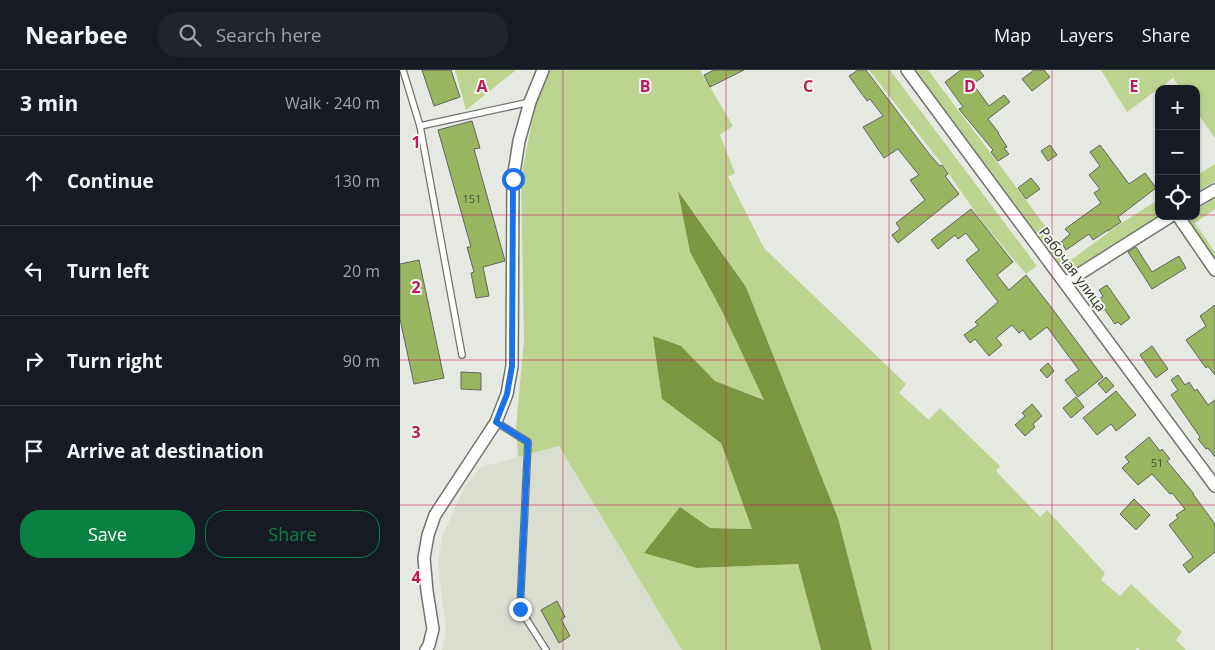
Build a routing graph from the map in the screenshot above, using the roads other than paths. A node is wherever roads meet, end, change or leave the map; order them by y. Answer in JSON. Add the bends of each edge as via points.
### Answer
{"nodes":[{"id":1,"x":403,"y":70,"type":"edge"},
{"id":2,"x":543,"y":70,"type":"edge"},
{"id":3,"x":907,"y":70,"type":"edge"},
{"id":4,"x":530,"y":102,"type":"junction"},
{"id":5,"x":420,"y":126,"type":"junction"},
{"id":6,"x":1215,"y":190,"type":"edge"},
{"id":7,"x":1200,"y":199,"type":"edge"},
{"id":8,"x":1165,"y":220,"type":"edge"},
{"id":9,"x":1181,"y":220,"type":"edge"},
{"id":10,"x":1215,"y":270,"type":"edge"},
{"id":11,"x":1065,"y":283,"type":"junction"},
{"id":12,"x":462,"y":355,"type":"dead end"},
{"id":13,"x":496,"y":422,"type":"junction"},
{"id":14,"x":1215,"y":486,"type":"edge"},
{"id":15,"x":426,"y":650,"type":"edge"},
{"id":16,"x":546,"y":650,"type":"edge"}],
"edges":[{"from":1,"to":5,"type":"lane"},
{"from":2,"to":4,"type":"street"},
{"from":3,"to":11,"type":"street","name":"Рабочая улица"},
{"from":4,"to":5,"type":"lane"},
{"from":4,"to":13,"type":"street","via":[[513,179],[512,366],[507,394]]},
{"from":5,"to":12,"type":"lane"},
{"from":6,"to":7,"type":"street"},
{"from":8,"to":11,"type":"street"},
{"from":9,"to":10,"type":"street"},
{"from":11,"to":14,"type":"street","name":"Рабочая улица"},
{"from":13,"to":15,"type":"street","via":[[435,515],[428,535],[424,558],[433,629]]},
{"from":13,"to":16,"type":"lane","via":[[528,442],[520,609]]}]}
